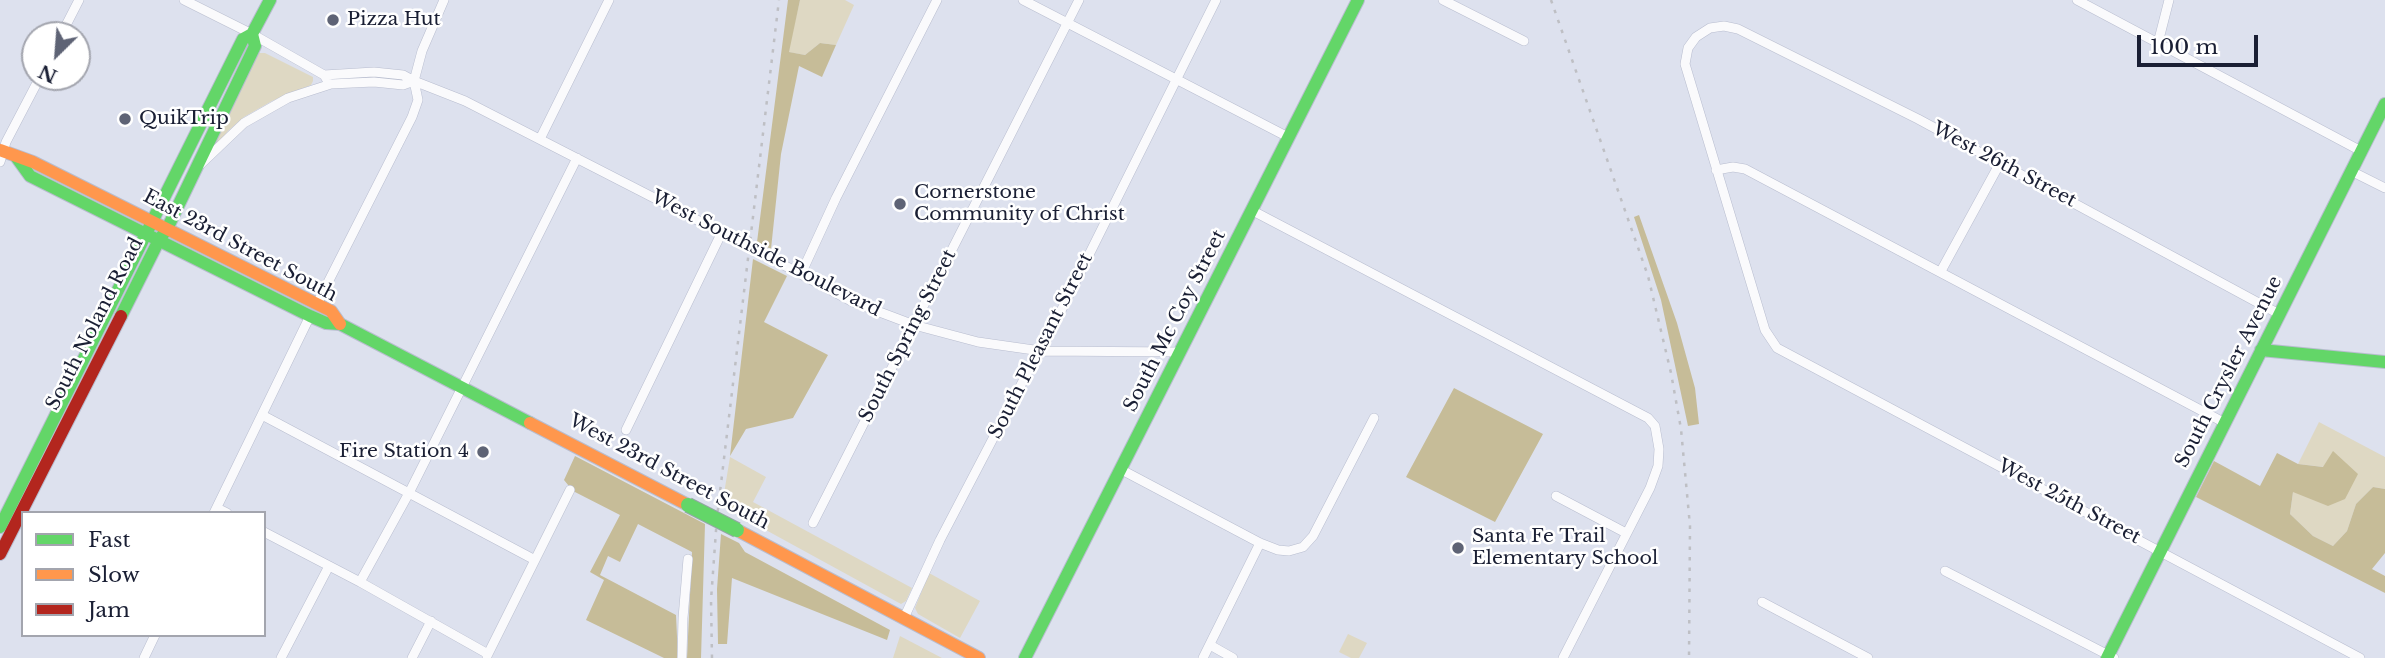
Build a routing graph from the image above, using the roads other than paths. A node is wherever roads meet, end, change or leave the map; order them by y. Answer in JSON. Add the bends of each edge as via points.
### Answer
{"nodes":[{"id":1,"x":79,"y":0,"type":"edge"},
{"id":2,"x":184,"y":0,"type":"edge"},
{"id":3,"x":270,"y":0,"type":"edge"},
{"id":4,"x":444,"y":0,"type":"edge"},
{"id":5,"x":609,"y":0,"type":"edge"},
{"id":6,"x":937,"y":0,"type":"edge"},
{"id":7,"x":1023,"y":0,"type":"edge"},
{"id":8,"x":1079,"y":0,"type":"edge"},
{"id":9,"x":1216,"y":0,"type":"edge"},
{"id":10,"x":1358,"y":0,"type":"edge"},
{"id":11,"x":1443,"y":0,"type":"edge"},
{"id":12,"x":2077,"y":0,"type":"edge"},
{"id":13,"x":2169,"y":0,"type":"edge"},
{"id":14,"x":68,"y":21,"type":"edge"},
{"id":15,"x":1068,"y":22,"type":"junction"},
{"id":16,"x":251,"y":34,"type":"junction"},
{"id":17,"x":1524,"y":41,"type":"dead end"},
{"id":18,"x":2158,"y":43,"type":"junction"},
{"id":19,"x":324,"y":75,"type":"junction"},
{"id":20,"x":1175,"y":79,"type":"junction"},
{"id":21,"x":414,"y":81,"type":"junction"},
{"id":22,"x":331,"y":83,"type":"junction"},
{"id":23,"x":34,"y":91,"type":"edge"},
{"id":24,"x":2385,"y":104,"type":"edge"},
{"id":25,"x":1288,"y":137,"type":"junction"},
{"id":26,"x":540,"y":139,"type":"junction"},
{"id":27,"x":2361,"y":151,"type":"junction"},
{"id":28,"x":5,"y":155,"type":"edge"},
{"id":29,"x":577,"y":158,"type":"junction"},
{"id":30,"x":2000,"y":163,"type":"junction"},
{"id":31,"x":197,"y":167,"type":"junction"},
{"id":32,"x":1716,"y":170,"type":"junction"},
{"id":33,"x":2351,"y":171,"type":"junction"},
{"id":34,"x":2385,"y":188,"type":"edge"},
{"id":35,"x":1254,"y":211,"type":"junction"},
{"id":36,"x":149,"y":227,"type":"junction"},
{"id":37,"x":722,"y":232,"type":"junction"},
{"id":38,"x":163,"y":234,"type":"junction"},
{"id":39,"x":1941,"y":271,"type":"junction"},
{"id":40,"x":801,"y":274,"type":"junction"},
{"id":41,"x":313,"y":310,"type":"junction"},
{"id":42,"x":2279,"y":314,"type":"junction"},
{"id":43,"x":340,"y":324,"type":"joint"},
{"id":44,"x":914,"y":325,"type":"junction"},
{"id":45,"x":2261,"y":350,"type":"junction"},
{"id":46,"x":1041,"y":351,"type":"junction"},
{"id":47,"x":1180,"y":352,"type":"junction"},
{"id":48,"x":2385,"y":362,"type":"edge"},
{"id":49,"x":462,"y":387,"type":"junction"},
{"id":50,"x":262,"y":415,"type":"junction"},
{"id":51,"x":1374,"y":418,"type":"dead end"},
{"id":52,"x":2225,"y":423,"type":"junction"},
{"id":53,"x":626,"y":430,"type":"dead end"},
{"id":54,"x":1120,"y":469,"type":"junction"},
{"id":55,"x":570,"y":490,"type":"dead end"},
{"id":56,"x":409,"y":493,"type":"junction"},
{"id":57,"x":1556,"y":496,"type":"dead end"},
{"id":58,"x":216,"y":510,"type":"edge"},
{"id":59,"x":13,"y":511,"type":"edge"},
{"id":60,"x":813,"y":523,"type":"dead end"},
{"id":61,"x":0,"y":527,"type":"edge"},
{"id":62,"x":266,"y":533,"type":"edge"},
{"id":63,"x":1626,"y":533,"type":"junction"},
{"id":64,"x":1260,"y":543,"type":"junction"},
{"id":65,"x":2161,"y":551,"type":"junction"},
{"id":66,"x":0,"y":554,"type":"edge"},
{"id":67,"x":688,"y":559,"type":"dead end"},
{"id":68,"x":535,"y":561,"type":"junction"},
{"id":69,"x":329,"y":566,"type":"junction"},
{"id":70,"x":1945,"y":571,"type":"dead end"},
{"id":71,"x":360,"y":582,"type":"junction"},
{"id":72,"x":1762,"y":602,"type":"dead end"},
{"id":73,"x":904,"y":618,"type":"junction"},
{"id":74,"x":431,"y":621,"type":"junction"},
{"id":75,"x":154,"y":637,"type":"edge"},
{"id":76,"x":1210,"y":645,"type":"junction"},
{"id":77,"x":487,"y":656,"type":"edge"},
{"id":78,"x":2110,"y":657,"type":"edge"},
{"id":79,"x":144,"y":658,"type":"edge"},
{"id":80,"x":281,"y":658,"type":"edge"},
{"id":81,"x":412,"y":658,"type":"edge"},
{"id":82,"x":682,"y":658,"type":"edge"},
{"id":83,"x":979,"y":658,"type":"edge"},
{"id":84,"x":1025,"y":658,"type":"edge"},
{"id":85,"x":1203,"y":658,"type":"edge"},
{"id":86,"x":1233,"y":658,"type":"edge"},
{"id":87,"x":1563,"y":658,"type":"edge"},
{"id":88,"x":1868,"y":658,"type":"edge"},
{"id":89,"x":2360,"y":658,"type":"edge"}],
"edges":[{"from":1,"to":14,"type":"street"},
{"from":2,"to":16,"type":"street"},
{"from":3,"to":16,"type":"main road","name":"South Noland Road"},
{"from":4,"to":21,"type":"street"},
{"from":5,"to":26,"type":"street"},
{"from":6,"to":40,"type":"street"},
{"from":7,"to":15,"type":"street"},
{"from":8,"to":15,"type":"street","name":"South Spring Street"},
{"from":9,"to":20,"type":"street","name":"South Pleasant Street"},
{"from":10,"to":25,"type":"main road","name":"South Mc Coy Street"},
{"from":11,"to":17,"type":"street"},
{"from":12,"to":18,"type":"street"},
{"from":13,"to":18,"type":"street"},
{"from":15,"to":20,"type":"street"},
{"from":15,"to":44,"type":"street","name":"South Spring Street"},
{"from":16,"to":19,"type":"street"},
{"from":16,"to":31,"type":"main road","name":"South Noland Road","via":[[255,46]]},
{"from":16,"to":36,"type":"main road","name":"South Noland Road","via":[[243,39]]},
{"from":18,"to":27,"type":"street"},
{"from":19,"to":21,"type":"street","name":"West Southside Boulevard","via":[[374,72]]},
{"from":19,"to":22,"type":"street"},
{"from":20,"to":25,"type":"street"},
{"from":20,"to":46,"type":"street","name":"South Pleasant Street"},
{"from":21,"to":22,"type":"street","via":[[403,85]]},
{"from":21,"to":26,"type":"street","name":"West Southside Boulevard"},
{"from":21,"to":41,"type":"street","via":[[418,100],[412,117]]},
{"from":22,"to":31,"type":"street","via":[[288,97],[255,116]]},
{"from":23,"to":28,"type":"street"},
{"from":24,"to":27,"type":"main road","name":"South Crysler Avenue"},
{"from":25,"to":35,"type":"main road","name":"South Mc Coy Street"},
{"from":26,"to":29,"type":"street","name":"West Southside Boulevard"},
{"from":27,"to":33,"type":"main road","name":"South Crysler Avenue"},
{"from":28,"to":36,"type":"main road","name":"East 23rd Street South","via":[[30,176]]},
{"from":29,"to":37,"type":"street","name":"West Southside Boulevard"},
{"from":29,"to":49,"type":"street"},
{"from":30,"to":32,"type":"street","name":"West 26th Street","via":[[1738,29],[1724,26],[1696,37],[1685,64]]},
{"from":30,"to":39,"type":"street"},
{"from":30,"to":42,"type":"street","name":"West 26th Street"},
{"from":31,"to":38,"type":"main road","name":"South Noland Road"},
{"from":32,"to":39,"type":"street","via":[[1745,169]]},
{"from":32,"to":65,"type":"street","name":"West 25th Street","via":[[1765,330],[1777,348]]},
{"from":33,"to":34,"type":"street"},
{"from":33,"to":42,"type":"main road","name":"South Crysler Avenue"},
{"from":35,"to":47,"type":"main road","name":"South Mc Coy Street"},
{"from":35,"to":63,"type":"street","via":[[1648,418],[1657,432],[1658,466]]},
{"from":36,"to":38,"type":"main road","name":"East 23rd Street South"},
{"from":36,"to":59,"type":"main road","name":"South Noland Road"},
{"from":37,"to":40,"type":"street","name":"West Southside Boulevard","bridge":true},
{"from":37,"to":53,"type":"street"},
{"from":38,"to":41,"type":"main road","name":"East 23rd Street South"},
{"from":38,"to":59,"type":"main road","name":"South Noland Road"},
{"from":39,"to":52,"type":"street"},
{"from":40,"to":44,"type":"street","name":"West Southside Boulevard","via":[[853,302]]},
{"from":41,"to":43,"type":"main road","name":"East 23rd Street South","via":[[331,311]]},
{"from":41,"to":50,"type":"street"},
{"from":42,"to":45,"type":"main road","name":"South Crysler Avenue"},
{"from":43,"to":49,"type":"main road","name":"West 23rd Street South"},
{"from":44,"to":46,"type":"street","name":"West Southside Boulevard","via":[[978,342]]},
{"from":44,"to":60,"type":"street","name":"South Spring Street"},
{"from":45,"to":48,"type":"main road"},
{"from":45,"to":52,"type":"main road","name":"South Crysler Avenue"},
{"from":46,"to":47,"type":"street","name":"West Southside Boulevard"},
{"from":46,"to":73,"type":"street","name":"South Pleasant Street","via":[[940,540]]},
{"from":47,"to":54,"type":"main road","name":"South Mc Coy Street"},
{"from":49,"to":56,"type":"street"},
{"from":49,"to":73,"type":"main road","name":"West 23rd Street South","bridge":true},
{"from":50,"to":56,"type":"street"},
{"from":50,"to":58,"type":"street"},
{"from":51,"to":64,"type":"street","via":[[1307,544],[1289,551]]},
{"from":52,"to":65,"type":"main road","name":"South Crysler Avenue"},
{"from":54,"to":64,"type":"street"},
{"from":54,"to":84,"type":"main road","name":"South Mc Coy Street"},
{"from":55,"to":68,"type":"street"},
{"from":56,"to":68,"type":"street"},
{"from":56,"to":71,"type":"street"},
{"from":57,"to":63,"type":"street"},
{"from":59,"to":61,"type":"main road","name":"South Noland Road"},
{"from":59,"to":66,"type":"main road","name":"South Noland Road"},
{"from":62,"to":69,"type":"street"},
{"from":63,"to":87,"type":"street"},
{"from":64,"to":76,"type":"street"},
{"from":65,"to":78,"type":"main road","name":"South Crysler Avenue"},
{"from":65,"to":89,"type":"street","name":"West 25th Street"},
{"from":67,"to":82,"type":"street"},
{"from":68,"to":77,"type":"street"},
{"from":69,"to":71,"type":"street"},
{"from":69,"to":80,"type":"street"},
{"from":70,"to":78,"type":"street"},
{"from":71,"to":74,"type":"street"},
{"from":72,"to":88,"type":"street"},
{"from":73,"to":83,"type":"main road","name":"West 23rd Street South"},
{"from":74,"to":77,"type":"street"},
{"from":74,"to":81,"type":"street"},
{"from":75,"to":79,"type":"street"},
{"from":76,"to":85,"type":"street"},
{"from":76,"to":86,"type":"street"}]}
